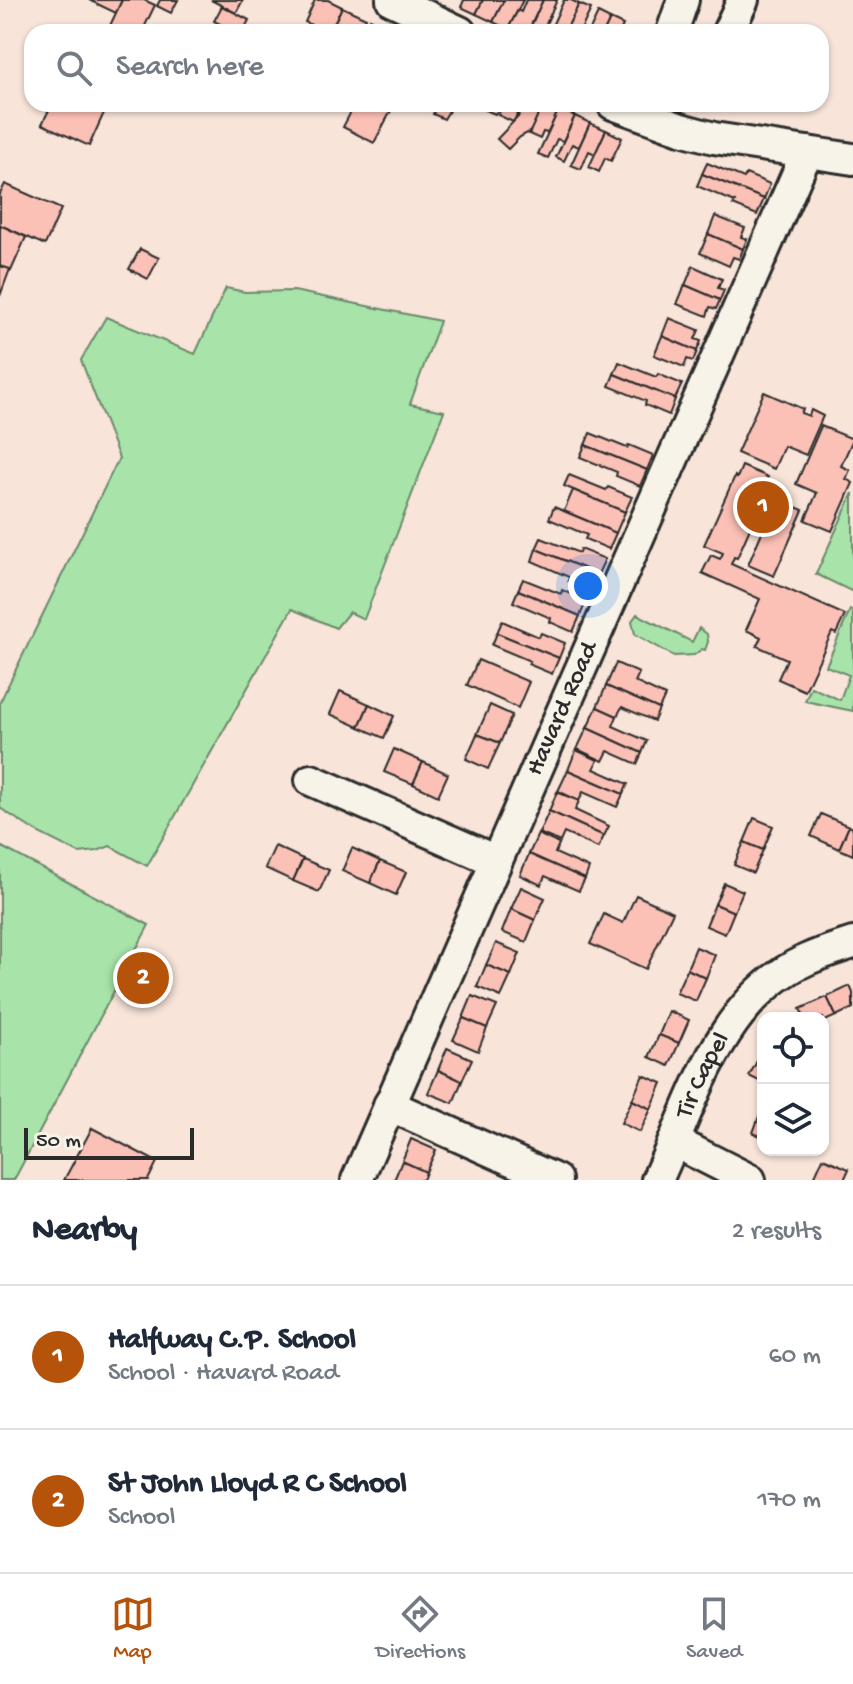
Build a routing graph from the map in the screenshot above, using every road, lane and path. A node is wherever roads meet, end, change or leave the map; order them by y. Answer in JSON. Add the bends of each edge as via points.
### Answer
{"nodes":[{"id":1,"x":392,"y":0,"type":"edge"},
{"id":2,"x":743,"y":0,"type":"edge"},
{"id":3,"x":690,"y":2,"type":"edge"},
{"id":4,"x":443,"y":24,"type":"edge"},
{"id":5,"x":677,"y":24,"type":"edge"},
{"id":6,"x":732,"y":24,"type":"edge"},
{"id":7,"x":662,"y":112,"type":"edge"},
{"id":8,"x":687,"y":116,"type":"edge"},
{"id":9,"x":807,"y":152,"type":"junction"},
{"id":10,"x":853,"y":159,"type":"edge"},
{"id":11,"x":311,"y":780,"type":"dead end"},
{"id":12,"x":496,"y":861,"type":"junction"},
{"id":13,"x":853,"y":943,"type":"edge"},
{"id":14,"x":389,"y":1105,"type":"junction"},
{"id":15,"x":675,"y":1142,"type":"junction"},
{"id":16,"x":357,"y":1180,"type":"edge"},
{"id":17,"x":556,"y":1180,"type":"edge"},
{"id":18,"x":657,"y":1180,"type":"edge"},
{"id":19,"x":750,"y":1180,"type":"edge"}],
"edges":[{"from":1,"to":4,"type":"street"},
{"from":2,"to":6,"type":"street"},
{"from":3,"to":5,"type":"street"},
{"from":7,"to":8,"type":"street"},
{"from":8,"to":9,"type":"street","via":[[714,138]]},
{"from":9,"to":10,"type":"street"},
{"from":9,"to":12,"type":"street","name":"Havard Road"},
{"from":11,"to":12,"type":"street"},
{"from":12,"to":14,"type":"street","name":"Havard Road"},
{"from":13,"to":15,"type":"street","name":"Tir Capel","via":[[805,960],[773,980],[738,1015],[703,1072]]},
{"from":14,"to":16,"type":"street","name":"Havard Road"},
{"from":14,"to":17,"type":"street"},
{"from":15,"to":18,"type":"street","name":"Tir Capel"},
{"from":15,"to":19,"type":"street"}]}
